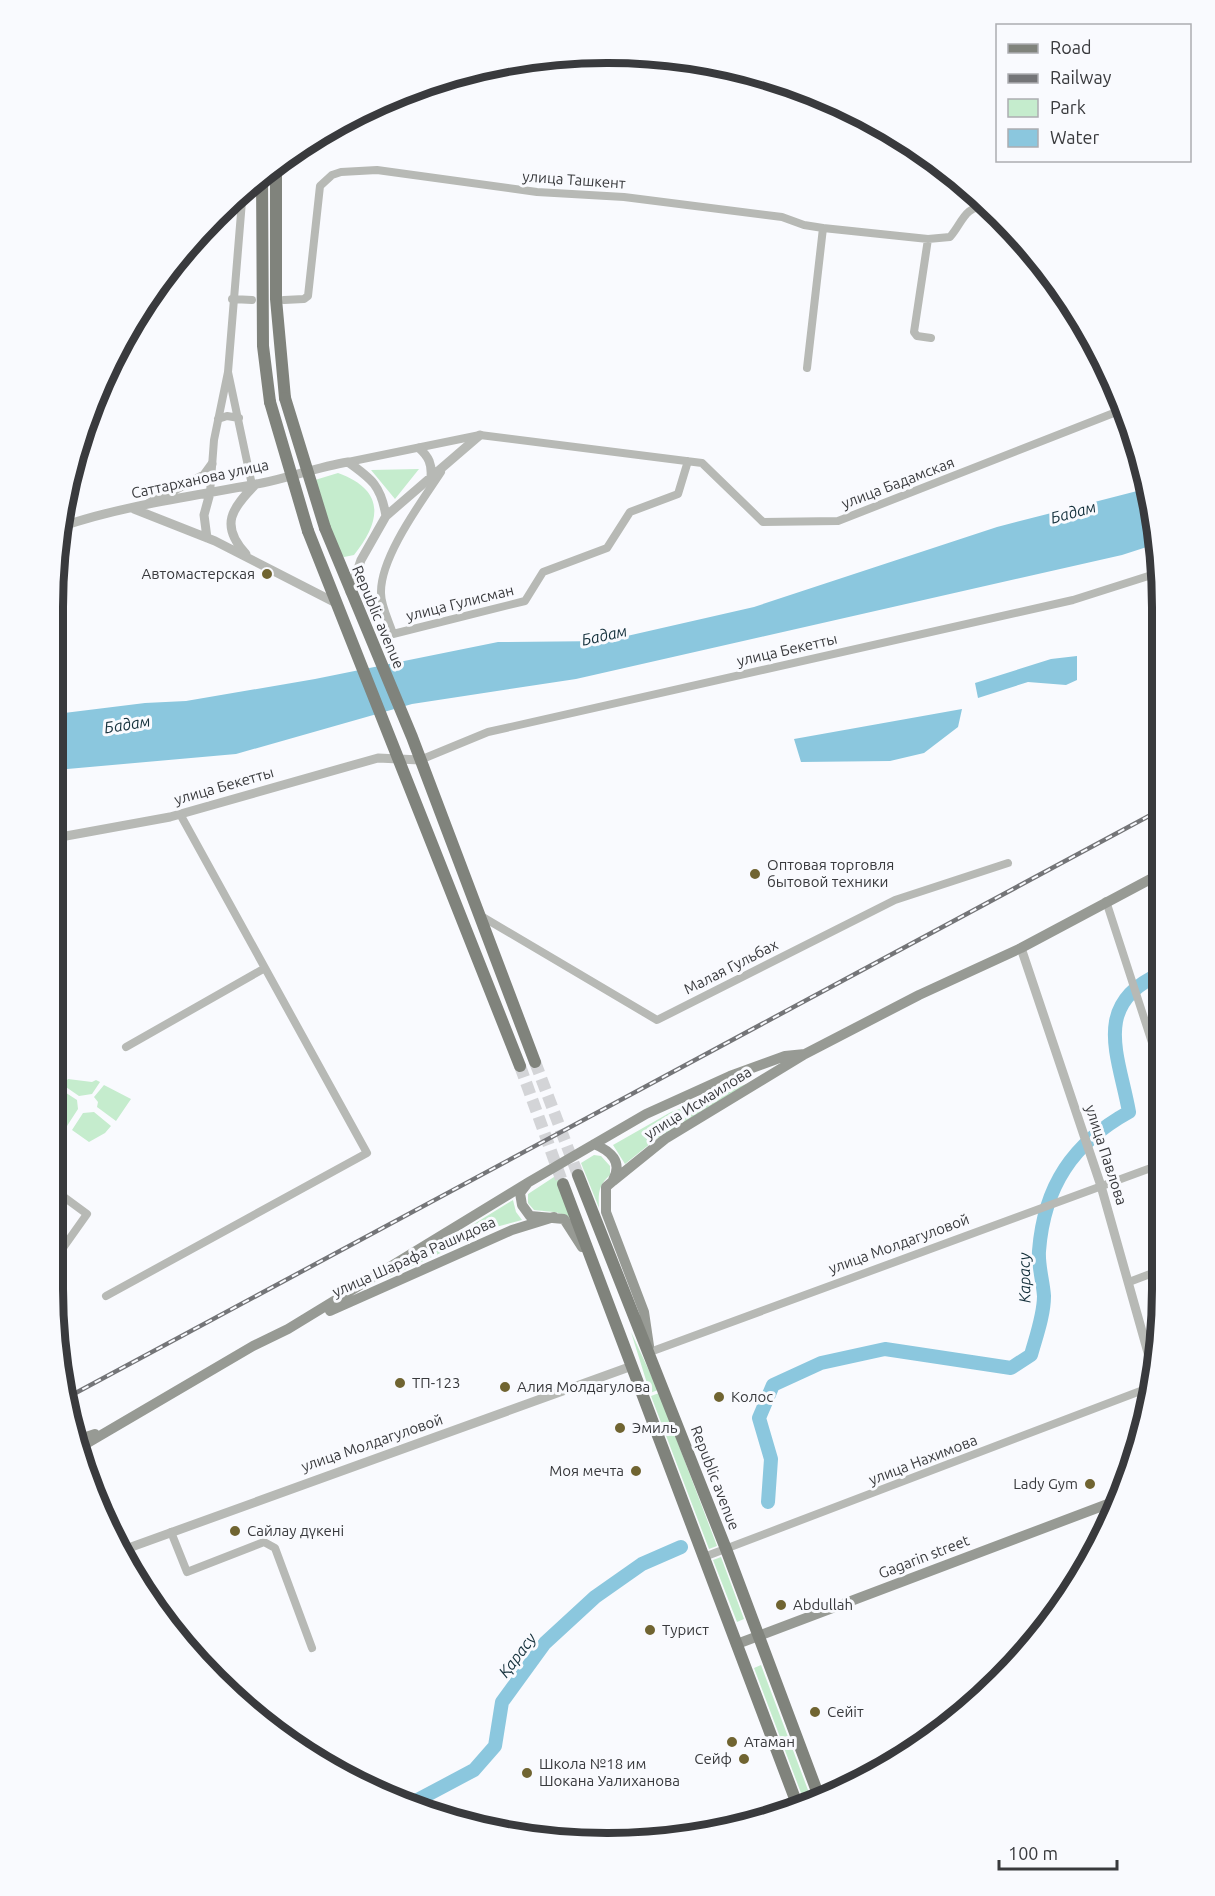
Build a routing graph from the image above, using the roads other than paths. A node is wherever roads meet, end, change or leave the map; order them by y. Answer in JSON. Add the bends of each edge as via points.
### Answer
{"nodes":[{"id":1,"x":276,"y":176,"type":"edge"},
{"id":2,"x":262,"y":187,"type":"edge"},
{"id":3,"x":242,"y":204,"type":"edge"},
{"id":4,"x":976,"y":206,"type":"edge"},
{"id":5,"x":823,"y":228,"type":"junction"},
{"id":6,"x":928,"y":239,"type":"junction"},
{"id":7,"x":232,"y":299,"type":"junction"},
{"id":8,"x":252,"y":300,"type":"dead end"},
{"id":9,"x":284,"y":300,"type":"dead end"},
{"id":10,"x":932,"y":338,"type":"dead end"},
{"id":11,"x":807,"y":368,"type":"dead end"},
{"id":12,"x":228,"y":372,"type":"junction"},
{"id":13,"x":1116,"y":412,"type":"edge"},
{"id":14,"x":239,"y":418,"type":"junction"},
{"id":15,"x":218,"y":419,"type":"junction"},
{"id":16,"x":480,"y":435,"type":"junction"},
{"id":17,"x":419,"y":448,"type":"junction"},
{"id":18,"x":688,"y":461,"type":"junction"},
{"id":19,"x":348,"y":462,"type":"junction"},
{"id":20,"x":212,"y":464,"type":"junction"},
{"id":21,"x":445,"y":465,"type":"junction"},
{"id":22,"x":431,"y":477,"type":"junction"},
{"id":23,"x":254,"y":484,"type":"junction"},
{"id":24,"x":210,"y":493,"type":"junction"},
{"id":25,"x":138,"y":508,"type":"junction"},
{"id":26,"x":386,"y":516,"type":"junction"},
{"id":27,"x":70,"y":525,"type":"edge"},
{"id":28,"x":207,"y":538,"type":"junction"},
{"id":29,"x":251,"y":559,"type":"junction"},
{"id":30,"x":361,"y":560,"type":"junction"},
{"id":31,"x":339,"y":564,"type":"junction"},
{"id":32,"x":1151,"y":575,"type":"edge"},
{"id":33,"x":350,"y":592,"type":"junction"},
{"id":34,"x":334,"y":602,"type":"junction"},
{"id":35,"x":419,"y":756,"type":"junction"},
{"id":36,"x":398,"y":758,"type":"junction"},
{"id":37,"x":180,"y":814,"type":"junction"},
{"id":38,"x":63,"y":836,"type":"edge"},
{"id":39,"x":1008,"y":863,"type":"dead end"},
{"id":40,"x":1152,"y":878,"type":"edge"},
{"id":41,"x":1106,"y":901,"type":"junction"},
{"id":42,"x":479,"y":916,"type":"junction"},
{"id":43,"x":1020,"y":948,"type":"junction"},
{"id":44,"x":265,"y":968,"type":"junction"},
{"id":45,"x":1152,"y":1041,"type":"edge"},
{"id":46,"x":126,"y":1047,"type":"dead end"},
{"id":47,"x":805,"y":1054,"type":"junction"},
{"id":48,"x":535,"y":1062,"type":"tunnel mouth"},
{"id":49,"x":520,"y":1066,"type":"tunnel mouth"},
{"id":50,"x":594,"y":1144,"type":"junction"},
{"id":51,"x":1152,"y":1168,"type":"edge"},
{"id":52,"x":578,"y":1175,"type":"tunnel mouth"},
{"id":53,"x":613,"y":1181,"type":"junction"},
{"id":54,"x":529,"y":1182,"type":"junction"},
{"id":55,"x":563,"y":1184,"type":"tunnel mouth"},
{"id":56,"x":1101,"y":1186,"type":"junction"},
{"id":57,"x":63,"y":1196,"type":"edge"},
{"id":58,"x":554,"y":1217,"type":"junction"},
{"id":59,"x":63,"y":1248,"type":"edge"},
{"id":60,"x":1152,"y":1273,"type":"edge"},
{"id":61,"x":1129,"y":1282,"type":"junction"},
{"id":62,"x":106,"y":1296,"type":"dead end"},
{"id":63,"x":288,"y":1329,"type":"junction"},
{"id":64,"x":1150,"y":1334,"type":"edge"},
{"id":65,"x":1144,"y":1335,"type":"junction"},
{"id":66,"x":1148,"y":1351,"type":"edge"},
{"id":67,"x":650,"y":1352,"type":"junction"},
{"id":68,"x":630,"y":1361,"type":"junction"},
{"id":69,"x":1143,"y":1391,"type":"edge"},
{"id":70,"x":115,"y":1427,"type":"junction"},
{"id":71,"x":84,"y":1437,"type":"edge"},
{"id":72,"x":86,"y":1444,"type":"edge"},
{"id":73,"x":1108,"y":1503,"type":"edge"},
{"id":74,"x":171,"y":1532,"type":"junction"},
{"id":75,"x":129,"y":1548,"type":"edge"},
{"id":76,"x":726,"y":1549,"type":"junction"},
{"id":77,"x":704,"y":1557,"type":"junction"},
{"id":78,"x":759,"y":1637,"type":"junction"},
{"id":79,"x":737,"y":1644,"type":"junction"},
{"id":80,"x":312,"y":1648,"type":"dead end"},
{"id":81,"x":817,"y":1792,"type":"edge"},
{"id":82,"x":795,"y":1800,"type":"edge"}],
"edges":[{"from":1,"to":31,"type":"main road","name":"Republic avenue","bridge":true,"via":[[276,300],[285,398]]},
{"from":2,"to":34,"type":"main road","bridge":true,"via":[[263,346],[270,402],[308,531]]},
{"from":3,"to":7,"type":"street"},
{"from":4,"to":6,"type":"street","via":[[965,213],[950,237]]},
{"from":5,"to":6,"type":"street"},
{"from":5,"to":9,"type":"street","name":"улица Ташкент","via":[[782,217],[624,197],[537,192],[376,170],[341,172],[320,186],[308,296]]},
{"from":5,"to":11,"type":"street"},
{"from":6,"to":10,"type":"street","via":[[914,332]]},
{"from":7,"to":8,"type":"street"},
{"from":7,"to":12,"type":"street"},
{"from":12,"to":14,"type":"street"},
{"from":12,"to":15,"type":"street"},
{"from":13,"to":18,"type":"street","name":"улица Бадамская","via":[[838,521],[763,522],[702,463]]},
{"from":14,"to":15,"type":"street"},
{"from":14,"to":23,"type":"street"},
{"from":15,"to":20,"type":"street"},
{"from":16,"to":17,"type":"street","name":"улица Бадамская"},
{"from":16,"to":18,"type":"street","name":"улица Бадамская"},
{"from":16,"to":21,"type":"street"},
{"from":17,"to":19,"type":"street","name":"улица Бадамская"},
{"from":17,"to":22,"type":"street","via":[[428,455]]},
{"from":18,"to":21,"type":"street","name":"улица Гулисман","via":[[678,494],[630,512],[607,548],[543,572],[525,601],[393,634],[381,593],[387,565],[401,532]]},
{"from":19,"to":23,"type":"street","name":"Саттарханова улица"},
{"from":19,"to":26,"type":"street","via":[[371,478],[383,496]]},
{"from":20,"to":24,"type":"street"},
{"from":20,"to":25,"type":"street","via":[[204,475]]},
{"from":21,"to":22,"type":"street"},
{"from":22,"to":26,"type":"street"},
{"from":23,"to":24,"type":"street","name":"Саттарханова улица"},
{"from":23,"to":29,"type":"street","via":[[238,501],[230,531]]},
{"from":24,"to":25,"type":"street","name":"Саттарханова улица"},
{"from":24,"to":28,"type":"street","via":[[204,515]]},
{"from":25,"to":27,"type":"street","name":"Саттарханова улица"},
{"from":25,"to":28,"type":"street"},
{"from":26,"to":30,"type":"street"},
{"from":28,"to":29,"type":"street"},
{"from":29,"to":34,"type":"street"},
{"from":30,"to":31,"type":"street"},
{"from":30,"to":33,"type":"street"},
{"from":31,"to":33,"type":"main road","name":"Republic avenue"},
{"from":32,"to":35,"type":"street","name":"улица Бекетты","via":[[1073,600],[488,732]]},
{"from":33,"to":35,"type":"main road","name":"Republic avenue"},
{"from":34,"to":36,"type":"main road"},
{"from":35,"to":36,"type":"street","name":"улица Бекетты"},
{"from":35,"to":42,"type":"main road","name":"Republic avenue"},
{"from":36,"to":37,"type":"street","name":"улица Бекетты","via":[[378,758]]},
{"from":36,"to":49,"type":"main road"},
{"from":37,"to":38,"type":"street","name":"улица Бекетты"},
{"from":37,"to":44,"type":"street"},
{"from":39,"to":42,"type":"street","name":"Малая Гульбах","via":[[895,900],[657,1020]]},
{"from":40,"to":41,"type":"main road","name":"улица Исмаилова"},
{"from":41,"to":43,"type":"main road","name":"улица Исмаилова"},
{"from":41,"to":45,"type":"street"},
{"from":42,"to":48,"type":"main road","name":"Republic avenue"},
{"from":43,"to":47,"type":"main road","name":"улица Исмаилова"},
{"from":43,"to":56,"type":"street","name":"улица Павлова"},
{"from":44,"to":46,"type":"street"},
{"from":44,"to":62,"type":"street","via":[[367,1154]]},
{"from":47,"to":50,"type":"main road","name":"улица Исмаилова","via":[[785,1056],[730,1076],[646,1114]]},
{"from":47,"to":53,"type":"main road","name":"улица Исмаилова","via":[[666,1139]]},
{"from":50,"to":53,"type":"main road","via":[[611,1154],[617,1163]]},
{"from":50,"to":54,"type":"main road","name":"улица Исмаилова"},
{"from":51,"to":56,"type":"street","name":"улица Молдагуловой"},
{"from":52,"to":67,"type":"main road","name":"Republic avenue"},
{"from":53,"to":67,"type":"main road","via":[[606,1187],[606,1212],[644,1312]]},
{"from":54,"to":58,"type":"main road","via":[[520,1193],[522,1205],[530,1216]]},
{"from":54,"to":63,"type":"main road","name":"улица Шарафа Рашидова"},
{"from":55,"to":68,"type":"main road"},
{"from":56,"to":61,"type":"street","name":"улица Павлова"},
{"from":56,"to":67,"type":"street","name":"улица Молдагуловой"},
{"from":57,"to":59,"type":"street","via":[[87,1214]]},
{"from":58,"to":63,"type":"main road","name":"улица Шарафа Рашидова","via":[[512,1230]]},
{"from":58,"to":68,"type":"main road","via":[[564,1219],[577,1237],[611,1325]]},
{"from":60,"to":61,"type":"street"},
{"from":61,"to":65,"type":"street","name":"улица Павлова"},
{"from":63,"to":70,"type":"main road","name":"улица Шарафа Рашидова"},
{"from":64,"to":65,"type":"street"},
{"from":65,"to":66,"type":"street","name":"улица Павлова"},
{"from":67,"to":76,"type":"main road","name":"Republic avenue"},
{"from":68,"to":74,"type":"street","name":"улица Молдагуловой"},
{"from":68,"to":77,"type":"main road"},
{"from":69,"to":76,"type":"street","name":"улица Нахимова"},
{"from":70,"to":71,"type":"main road"},
{"from":70,"to":72,"type":"main road"},
{"from":73,"to":78,"type":"main road","name":"Gagarin street"},
{"from":74,"to":75,"type":"street","name":"улица Молдагуловой"},
{"from":74,"to":80,"type":"street","via":[[187,1572],[270,1543]]},
{"from":76,"to":77,"type":"street","name":"улица Нахимова"},
{"from":76,"to":78,"type":"main road","name":"Republic avenue"},
{"from":77,"to":79,"type":"main road"},
{"from":78,"to":79,"type":"main road","name":"Gagarin street"},
{"from":78,"to":81,"type":"main road","name":"Republic avenue"},
{"from":79,"to":82,"type":"main road"}]}
